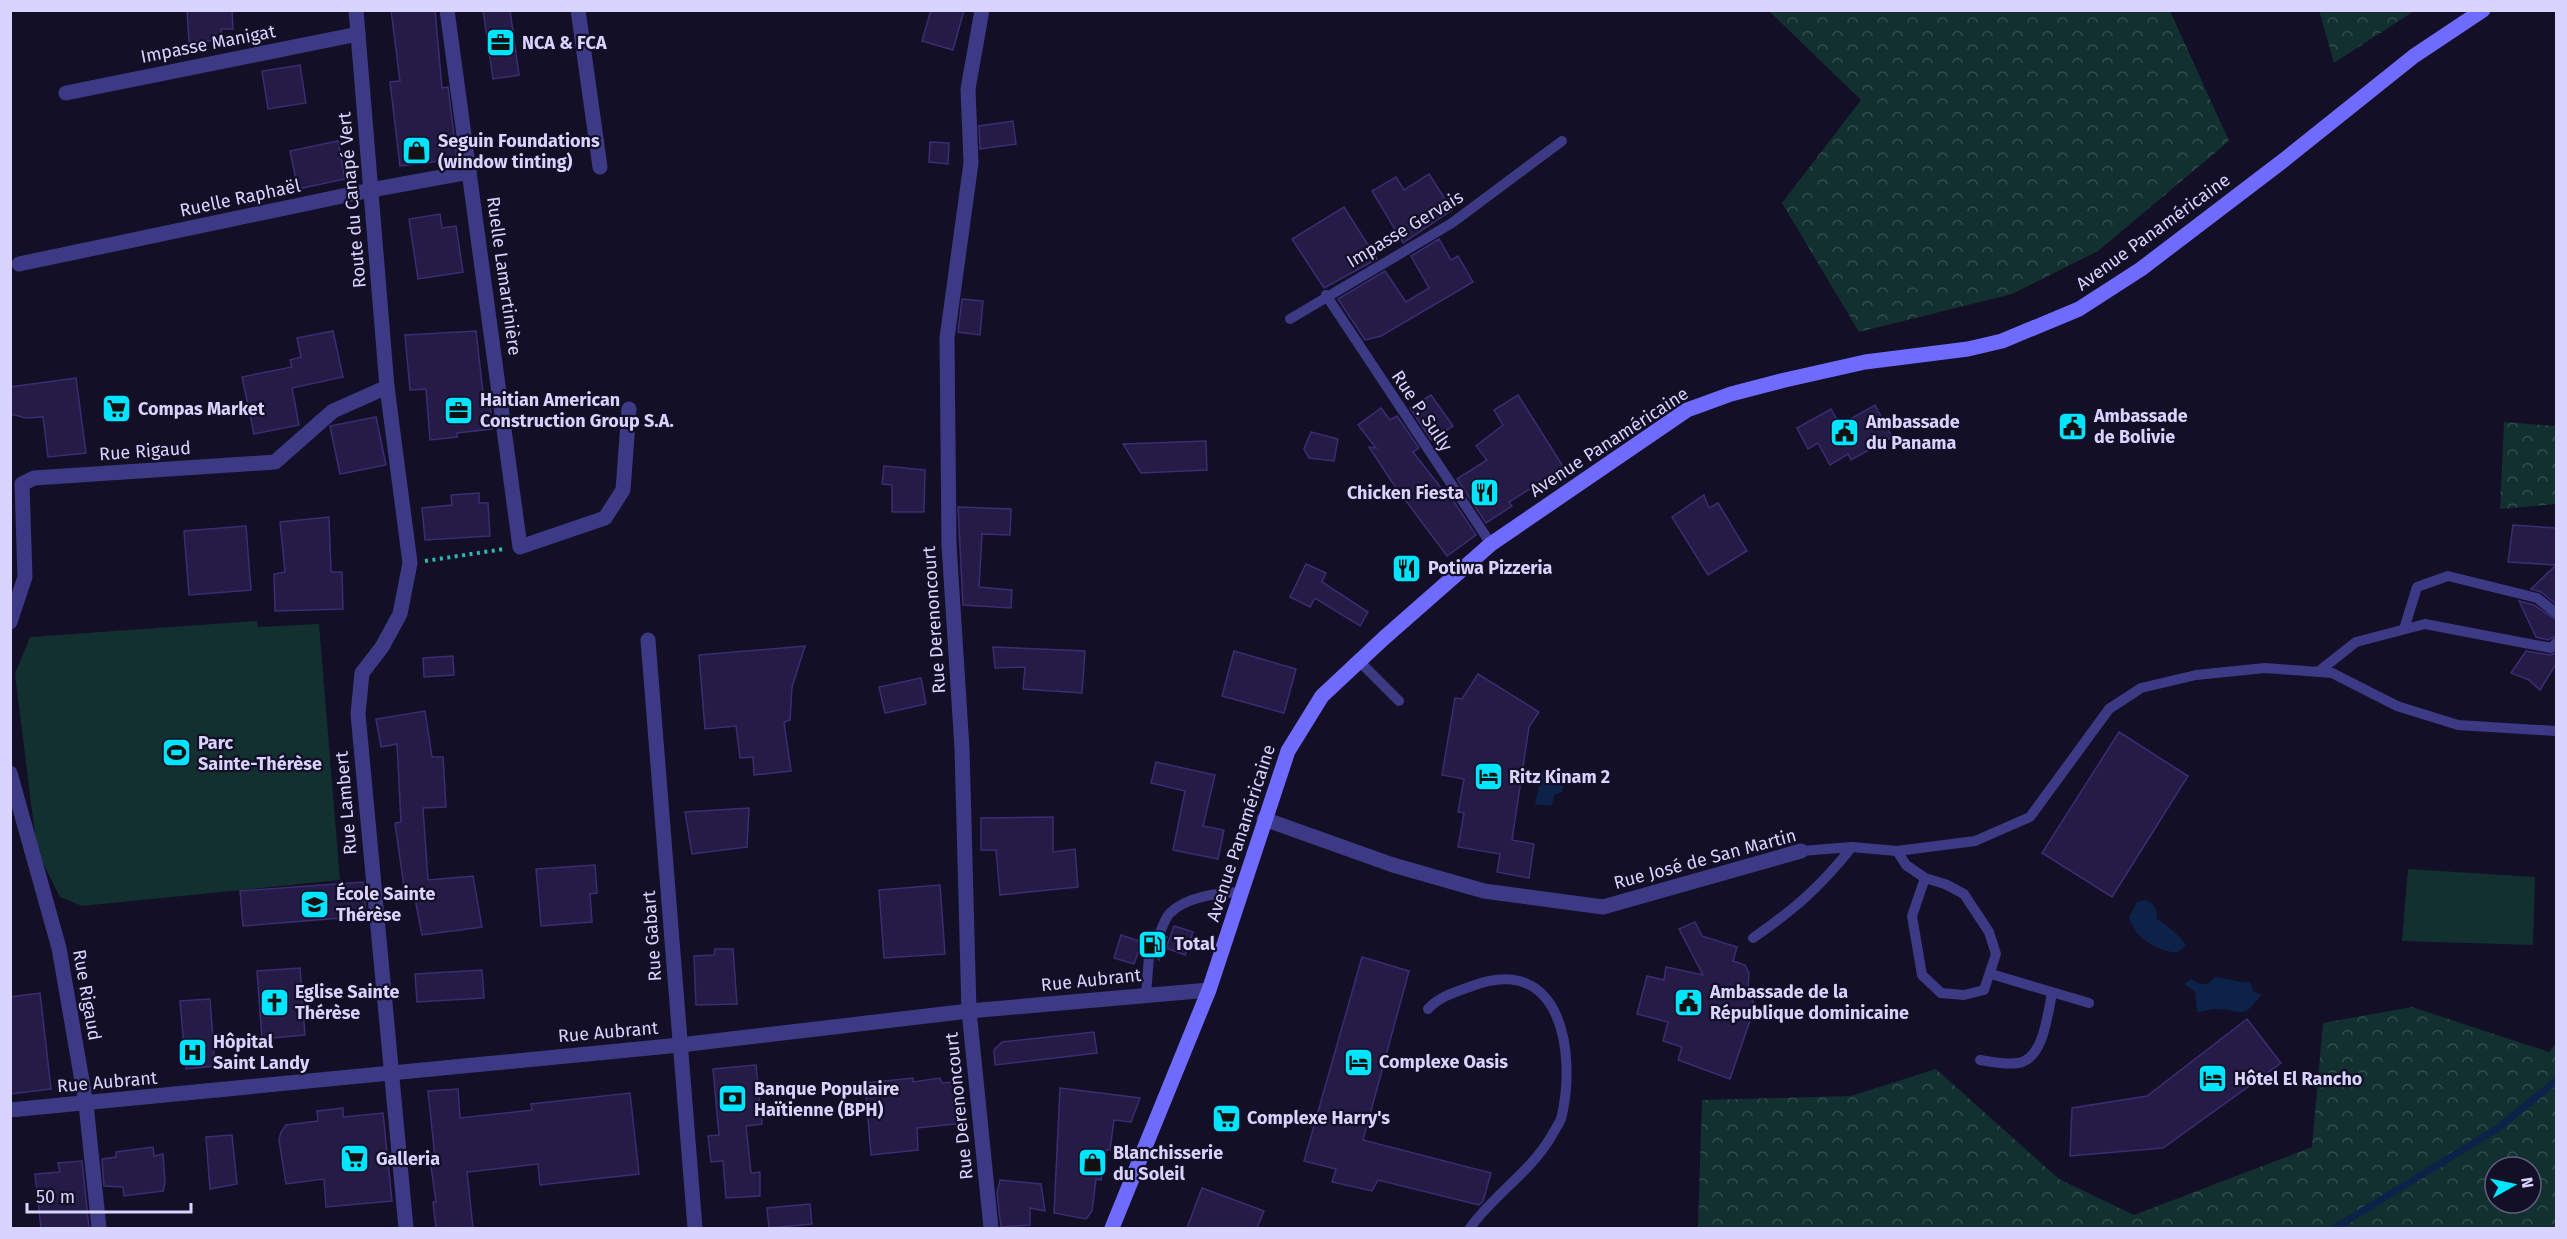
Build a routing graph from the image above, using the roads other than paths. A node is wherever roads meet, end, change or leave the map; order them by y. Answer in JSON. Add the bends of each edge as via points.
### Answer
{"nodes":[{"id":1,"x":356,"y":10,"type":"edge"},
{"id":2,"x":447,"y":10,"type":"edge"},
{"id":3,"x":578,"y":10,"type":"edge"},
{"id":4,"x":982,"y":10,"type":"edge"},
{"id":5,"x":2483,"y":10,"type":"edge"},
{"id":6,"x":358,"y":34,"type":"junction"},
{"id":7,"x":66,"y":93,"type":"dead end"},
{"id":8,"x":1562,"y":141,"type":"dead end"},
{"id":9,"x":600,"y":167,"type":"dead end"},
{"id":10,"x":470,"y":172,"type":"junction"},
{"id":11,"x":371,"y":190,"type":"junction"},
{"id":12,"x":19,"y":264,"type":"dead end"},
{"id":13,"x":1326,"y":295,"type":"junction"},
{"id":14,"x":1290,"y":319,"type":"dead end"},
{"id":15,"x":387,"y":387,"type":"junction"},
{"id":16,"x":629,"y":409,"type":"dead end"},
{"id":17,"x":1491,"y":544,"type":"junction"},
{"id":18,"x":2556,"y":613,"type":"edge"},
{"id":19,"x":10,"y":622,"type":"edge"},
{"id":20,"x":2404,"y":629,"type":"junction"},
{"id":21,"x":648,"y":640,"type":"dead end"},
{"id":22,"x":2556,"y":643,"type":"edge"},
{"id":23,"x":1359,"y":661,"type":"junction"},
{"id":24,"x":2318,"y":672,"type":"junction"},
{"id":25,"x":1399,"y":701,"type":"dead end"},
{"id":26,"x":2556,"y":731,"type":"edge"},
{"id":27,"x":10,"y":773,"type":"edge"},
{"id":28,"x":1264,"y":819,"type":"junction"},
{"id":29,"x":1852,"y":847,"type":"junction"},
{"id":30,"x":1801,"y":851,"type":"joint"},
{"id":31,"x":1898,"y":851,"type":"junction"},
{"id":32,"x":1925,"y":878,"type":"junction"},
{"id":33,"x":1240,"y":892,"type":"junction"},
{"id":34,"x":1159,"y":935,"type":"dead end"},
{"id":35,"x":1753,"y":938,"type":"dead end"},
{"id":36,"x":1149,"y":957,"type":"dead end"},
{"id":37,"x":1991,"y":974,"type":"junction"},
{"id":38,"x":1209,"y":990,"type":"junction"},
{"id":39,"x":1146,"y":994,"type":"junction"},
{"id":40,"x":2052,"y":994,"type":"junction"},
{"id":41,"x":2089,"y":1003,"type":"dead end"},
{"id":42,"x":1428,"y":1009,"type":"dead end"},
{"id":43,"x":969,"y":1011,"type":"junction"},
{"id":44,"x":680,"y":1045,"type":"junction"},
{"id":45,"x":1980,"y":1060,"type":"dead end"},
{"id":46,"x":392,"y":1074,"type":"junction"},
{"id":47,"x":86,"y":1104,"type":"junction"},
{"id":48,"x":10,"y":1110,"type":"edge"},
{"id":49,"x":99,"y":1228,"type":"edge"},
{"id":50,"x":406,"y":1228,"type":"edge"},
{"id":51,"x":695,"y":1228,"type":"edge"},
{"id":52,"x":991,"y":1228,"type":"edge"},
{"id":53,"x":1112,"y":1228,"type":"edge"},
{"id":54,"x":1470,"y":1228,"type":"edge"}],
"edges":[{"from":1,"to":6,"type":"street","name":"Route du Canapé Vert"},
{"from":2,"to":10,"type":"street","name":"Ruelle Lamartinière"},
{"from":3,"to":9,"type":"street"},
{"from":4,"to":43,"type":"street","name":"Rue Derenoncourt","via":[[968,88],[971,163],[947,338],[949,544],[962,748]]},
{"from":5,"to":17,"type":"main road","name":"Avenue Panaméricaine","via":[[2414,56],[2141,269],[2079,309],[2002,341],[1865,362],[1702,404]]},
{"from":6,"to":7,"type":"street","name":"Impasse Manigat"},
{"from":6,"to":11,"type":"street","name":"Route du Canapé Vert"},
{"from":8,"to":13,"type":"lane","name":"Impasse Gervais","via":[[1452,223]]},
{"from":10,"to":11,"type":"street","name":"Ruelle Raphaël"},
{"from":10,"to":16,"type":"street","name":"Ruelle Lamartinière","via":[[520,547],[605,518],[623,490]]},
{"from":11,"to":12,"type":"street","name":"Ruelle Raphaël"},
{"from":11,"to":15,"type":"street","name":"Route du Canapé Vert"},
{"from":13,"to":14,"type":"lane","name":"Impasse Gervais"},
{"from":13,"to":17,"type":"lane","name":"Rue P. Sully"},
{"from":15,"to":19,"type":"street","name":"Rue Rigaud","via":[[333,411],[275,462],[34,478],[22,484],[25,577]]},
{"from":15,"to":46,"type":"street","name":"Rue Lambert","via":[[410,563],[400,614],[362,673],[358,714]]},
{"from":17,"to":23,"type":"main road","name":"Avenue Panaméricaine"},
{"from":18,"to":20,"type":"lane","via":[[2537,598],[2448,576],[2417,587]]},
{"from":20,"to":22,"type":"lane","via":[[2424,624],[2551,648]]},
{"from":20,"to":24,"type":"lane","via":[[2356,642]]},
{"from":21,"to":44,"type":"street","name":"Rue Gabart"},
{"from":23,"to":25,"type":"lane"},
{"from":23,"to":28,"type":"main road","name":"Avenue Panaméricaine","via":[[1322,696],[1299,730]]},
{"from":24,"to":26,"type":"lane","name":"Rue José de San Martin","via":[[2332,673],[2397,706],[2458,725]]},
{"from":24,"to":31,"type":"lane","name":"Rue José de San Martin","via":[[2265,668],[2196,675],[2141,688],[2109,709],[2030,817],[1975,841]]},
{"from":27,"to":47,"type":"street","name":"Rue Rigaud","via":[[59,948]]},
{"from":28,"to":30,"type":"street","name":"Rue José de San Martin","via":[[1393,865],[1484,891],[1603,907]]},
{"from":28,"to":33,"type":"main road","name":"Avenue Panaméricaine"},
{"from":29,"to":30,"type":"lane","name":"Rue José de San Martin"},
{"from":29,"to":31,"type":"lane","name":"Rue José de San Martin"},
{"from":29,"to":35,"type":"lane","via":[[1821,886]]},
{"from":31,"to":32,"type":"lane","via":[[1906,865]]},
{"from":32,"to":37,"type":"lane","via":[[1964,894],[1989,932],[1996,954]]},
{"from":32,"to":37,"type":"lane","via":[[1912,916],[1922,975],[1941,993],[1964,995],[1984,990]]},
{"from":33,"to":34,"type":"lane","via":[[1207,895],[1186,903],[1170,913]]},
{"from":33,"to":38,"type":"main road","name":"Avenue Panaméricaine"},
{"from":36,"to":39,"type":"lane"},
{"from":37,"to":40,"type":"lane"},
{"from":38,"to":39,"type":"street","name":"Rue Aubrant"},
{"from":38,"to":53,"type":"main road","name":"Avenue Panaméricaine"},
{"from":39,"to":43,"type":"street","name":"Rue Aubrant"},
{"from":40,"to":41,"type":"lane"},
{"from":40,"to":45,"type":"lane","via":[[2032,1057],[2019,1063]]},
{"from":42,"to":54,"type":"lane","via":[[1446,995],[1493,978],[1526,983],[1544,995],[1558,1014],[1567,1053],[1562,1117],[1541,1154]]},
{"from":43,"to":44,"type":"street","name":"Rue Aubrant"},
{"from":43,"to":52,"type":"street","name":"Rue Derenoncourt"},
{"from":44,"to":46,"type":"street","name":"Rue Aubrant"},
{"from":44,"to":51,"type":"street","name":"Rue Gabart"},
{"from":46,"to":47,"type":"street","name":"Rue Aubrant"},
{"from":46,"to":50,"type":"street","name":"Rue Lambert"},
{"from":47,"to":48,"type":"street","name":"Rue Aubrant"},
{"from":47,"to":49,"type":"street","name":"Rue Rigaud"}]}
